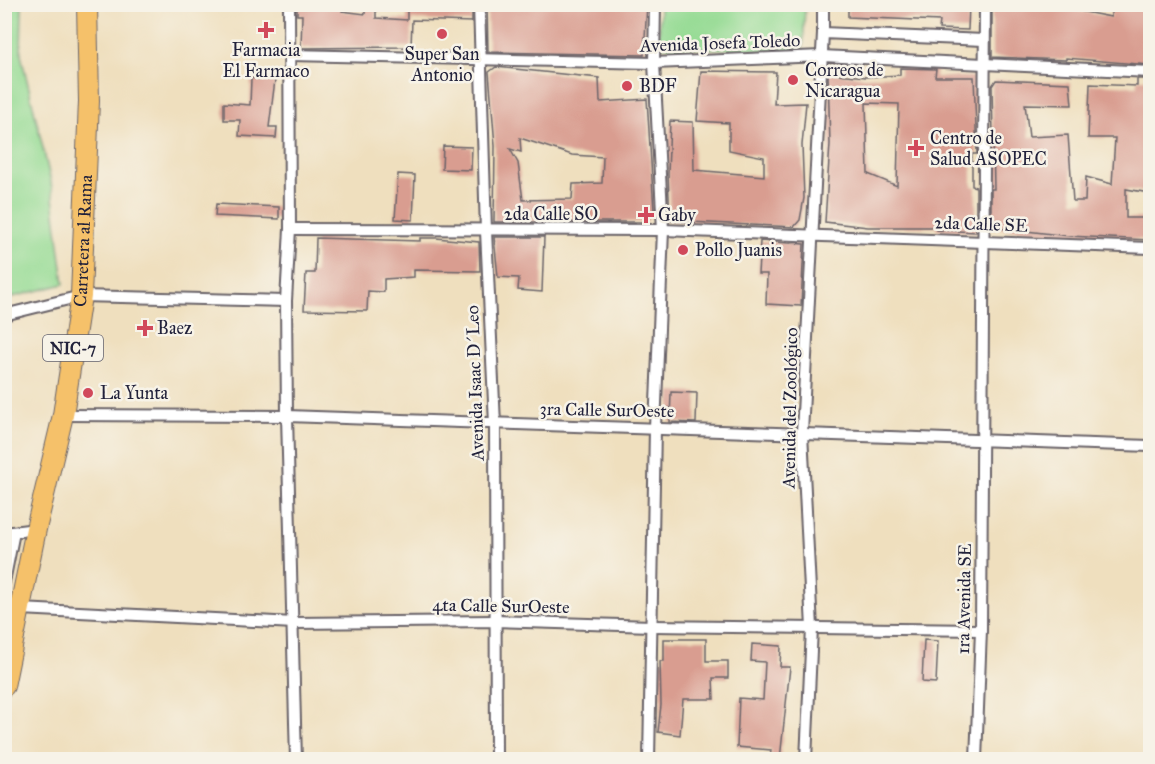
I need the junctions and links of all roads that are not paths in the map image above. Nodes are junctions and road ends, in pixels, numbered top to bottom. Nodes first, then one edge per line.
1 (87, 4) edge
2 (289, 4) edge
3 (479, 4) edge
4 (655, 4) edge
5 (823, 4) edge
6 (984, 4) edge
7 (823, 33) junction
8 (984, 40) junction
9 (290, 55) junction
10 (822, 56) junction
11 (481, 59) junction
12 (654, 63) junction
13 (985, 65) junction
14 (1150, 72) edge
15 (290, 229) junction
16 (486, 231) junction
17 (663, 231) junction
18 (811, 234) junction
19 (985, 241) junction
20 (1150, 248) edge
21 (81, 296) junction
22 (286, 301) junction
23 (4, 315) edge
24 (63, 415) junction
25 (287, 416) junction
26 (495, 424) junction
27 (655, 428) junction
28 (802, 433) junction
29 (981, 438) junction
30 (1150, 446) edge
31 (36, 529) junction
32 (9, 533) edge
33 (4, 582) edge
34 (21, 609) junction
35 (495, 621) junction
36 (294, 623) junction
37 (652, 626) junction
38 (812, 628) junction
39 (981, 630) junction
40 (4, 686) edge
41 (296, 759) edge
42 (496, 759) edge
43 (648, 759) edge
44 (806, 759) edge
45 (976, 759) edge

1 - 21 highway, Carretera al Rama / NIC-7
2 - 9 street
3 - 11 street, Avenida Isaac D´Leo
4 - 12 street
5 - 7 street, Avenida del Zoológico
6 - 8 street, 1ra Avenida SE
7 - 8 street
7 - 10 street, Avenida del Zoológico
8 - 13 street, 1ra Avenida SE
9 - 11 street, Avenida Josefa Toledo
9 - 15 street
10 - 12 street, Avenida Josefa Toledo
10 - 13 street, Avenida Josefa Toledo
10 - 18 street, Avenida del Zoológico
11 - 12 street, Avenida Josefa Toledo
11 - 16 street, Avenida Isaac D´Leo
12 - 17 street
13 - 14 street, Avenida Josefa Toledo
13 - 19 street, 1ra Avenida SE
15 - 16 street, 2da Calle SO
15 - 22 street
16 - 17 street, 2da Calle SO
16 - 26 street, Avenida Isaac D´Leo
17 - 18 street, 2da Calle SO
17 - 27 street
18 - 19 street, 2da Calle SE
18 - 28 street, Avenida del Zoológico
19 - 20 street, 2da Calle SE
19 - 29 street, 1ra Avenida SE
21 - 22 street
21 - 23 street
21 - 24 highway, Carretera al Rama / NIC-7
22 - 25 street
24 - 25 street, 3ra Calle SurOeste
24 - 31 highway, Carretera al Rama / NIC-7
25 - 26 street, 3ra Calle SurOeste
25 - 36 street
26 - 27 street, 3ra Calle SurOeste
26 - 35 street, Avenida Isaac D´Leo
27 - 28 street, 3ra Calle SurOeste
27 - 37 street
28 - 29 street, 3ra Calle SurOeste
28 - 38 street, Avenida del Zoológico
29 - 30 street, 3ra Calle SurOeste
29 - 39 street, 1ra Avenida SE
31 - 32 street
31 - 34 highway, Carretera al Rama / NIC-7
32 - 33 street
34 - 36 street, 4ta Calle SurOeste
34 - 40 highway, Carretera al Rama / NIC-7
35 - 36 street, 4ta Calle SurOeste
35 - 37 street, 4ta Calle SurOeste
35 - 42 street, Avenida Isaac D´Leo
36 - 41 street
37 - 38 street, 4ta Calle SurOeste
37 - 43 street
38 - 39 street, 4ta Calle SurOeste
38 - 44 street, Avenida del Zoológico
39 - 45 street, 1ra Avenida SE

